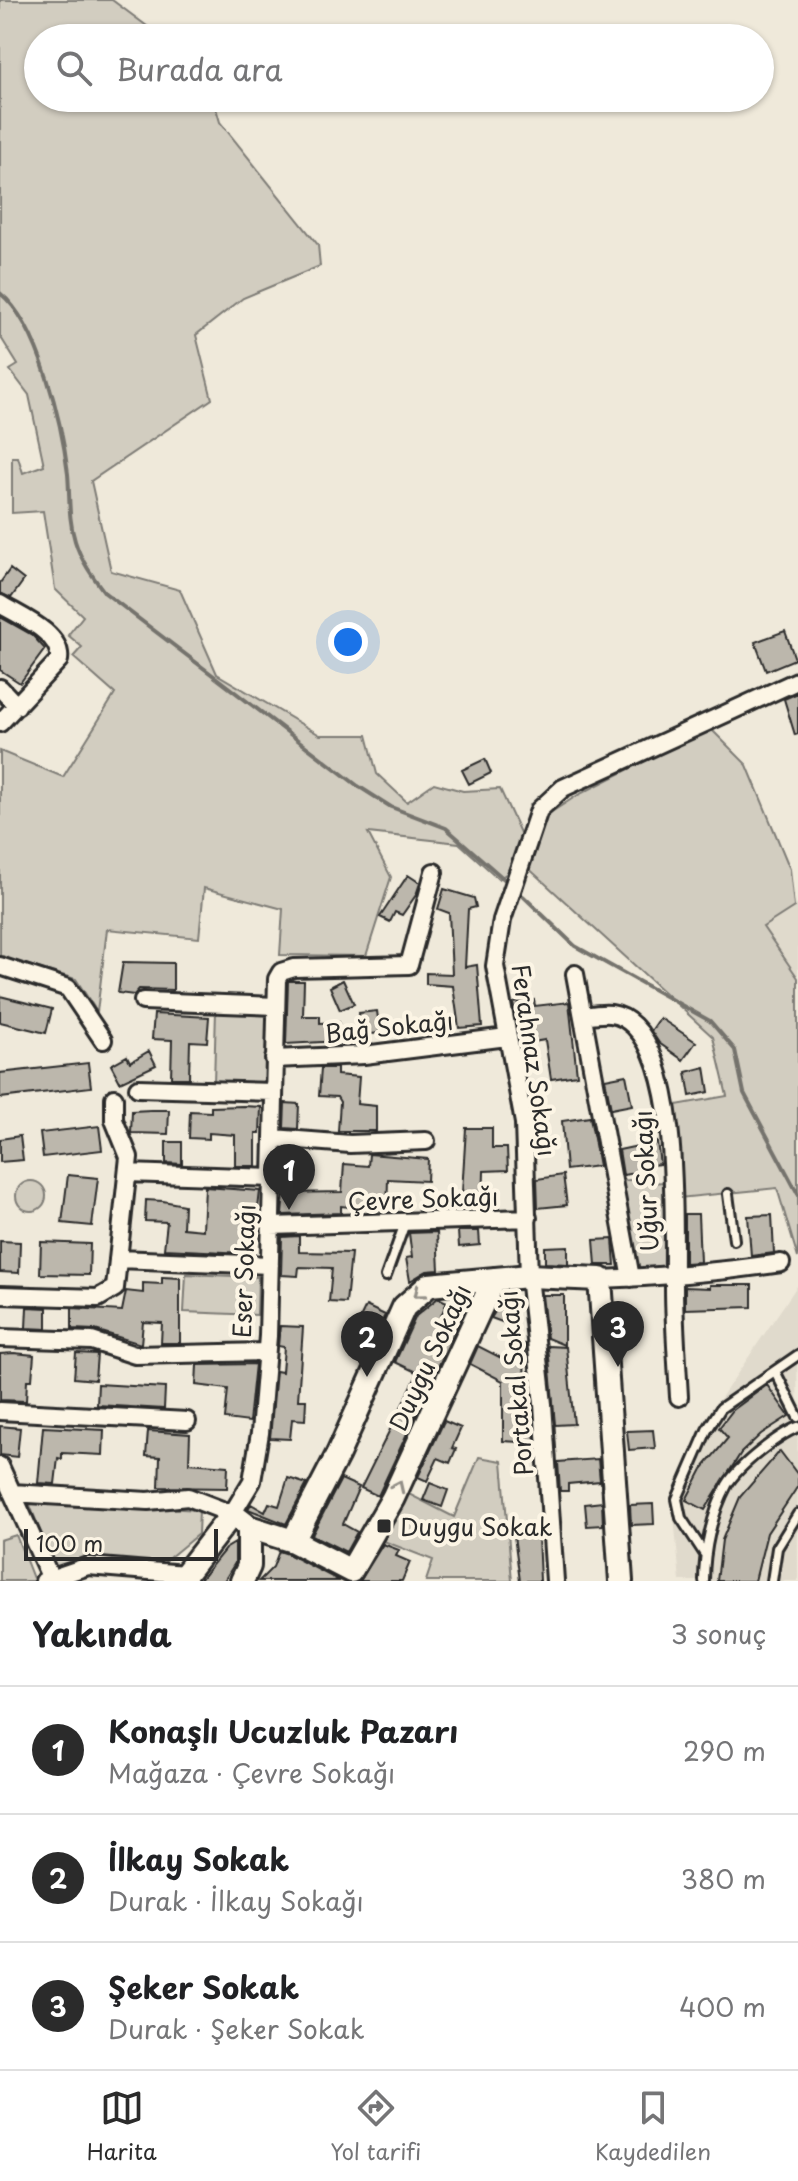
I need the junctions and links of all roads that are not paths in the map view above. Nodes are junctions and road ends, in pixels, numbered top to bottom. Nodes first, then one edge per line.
1 (0, 604) edge
2 (797, 681) edge
3 (0, 688) edge
4 (17, 706) junction
5 (0, 723) edge
6 (434, 872) dead end
7 (0, 966) edge
8 (575, 974) dead end
9 (143, 1001) dead end
10 (276, 1006) junction
11 (583, 1016) junction
12 (507, 1037) junction
13 (103, 1040) dead end
14 (274, 1059) junction
15 (138, 1088) dead end
16 (274, 1092) junction
17 (114, 1098) dead end
18 (273, 1138) junction
19 (426, 1141) dead end
20 (128, 1173) junction
21 (272, 1178) junction
22 (728, 1194) dead end
23 (528, 1218) junction
24 (405, 1223) junction
25 (271, 1226) junction
26 (734, 1240) dead end
27 (118, 1259) junction
28 (781, 1263) dead end
29 (270, 1265) junction
30 (674, 1273) junction
31 (386, 1276) dead end
32 (529, 1276) junction
33 (631, 1278) junction
34 (494, 1279) junction
35 (600, 1279) junction
36 (0, 1295) edge
37 (0, 1338) edge
38 (265, 1352) junction
39 (798, 1355) edge
40 (775, 1371) junction
41 (679, 1397) dead end
42 (0, 1411) edge
43 (798, 1417) edge
44 (187, 1421) dead end
45 (798, 1427) edge
46 (0, 1466) edge
47 (12, 1493) junction
48 (798, 1514) edge
49 (240, 1520) junction
50 (293, 1541) junction
51 (704, 1553) junction
52 (349, 1576) edge
53 (182, 1578) edge
54 (49, 1580) edge
55 (242, 1581) edge
56 (555, 1581) edge
57 (621, 1581) edge
58 (704, 1581) edge
59 (772, 1581) edge

1 - 4 street
2 - 12 street, Ferahnaz Sokağı
3 - 4 street
4 - 5 street
6 - 10 street, Eser Sokağı
7 - 13 street
8 - 11 street
9 - 10 street
10 - 14 street, Eser Sokağı
11 - 30 street, Uğur Sokağı
11 - 33 street
12 - 14 street, Bağ Sokağı
12 - 23 street, Ferahnaz Sokağı
14 - 16 street, Eser Sokağı
15 - 16 street
16 - 18 street, Eser Sokağı
17 - 20 street
18 - 19 street
18 - 21 street, Eser Sokağı
20 - 21 street
20 - 27 street
21 - 25 street, Eser Sokağı
22 - 26 lane
23 - 24 street, Çevre Sokağı
23 - 32 street, Ferahnaz Sokağı
24 - 25 street, Çevre Sokağı
24 - 31 lane
25 - 29 street, Eser Sokağı
27 - 29 street
27 - 36 street
28 - 30 street, Duygu Sokağı
29 - 38 street, Eser Sokağı
30 - 33 street, Duygu Sokağı
30 - 41 street, Uğur Sokağı
32 - 34 street, Duygu Sokağı
32 - 35 street, Duygu Sokağı
32 - 56 street, Portakal Sokağı
33 - 35 street, Duygu Sokağı
34 -> 50 street
52 -> 34 street, Duygu Sokağı
35 - 57 street
37 - 38 street
38 - 49 street, Eser Sokağı
39 - 40 lane
40 - 43 lane
40 - 51 lane
42 - 44 street
45 - 51 lane
46 - 47 street
47 - 49 street
47 - 54 street
48 - 59 lane
49 - 50 street, Duygu Sokağı
49 - 53 street, Eser Sokağı
49 - 55 street
50 - 52 street, Duygu Sokağı
51 - 58 lane
53 - 54 street

